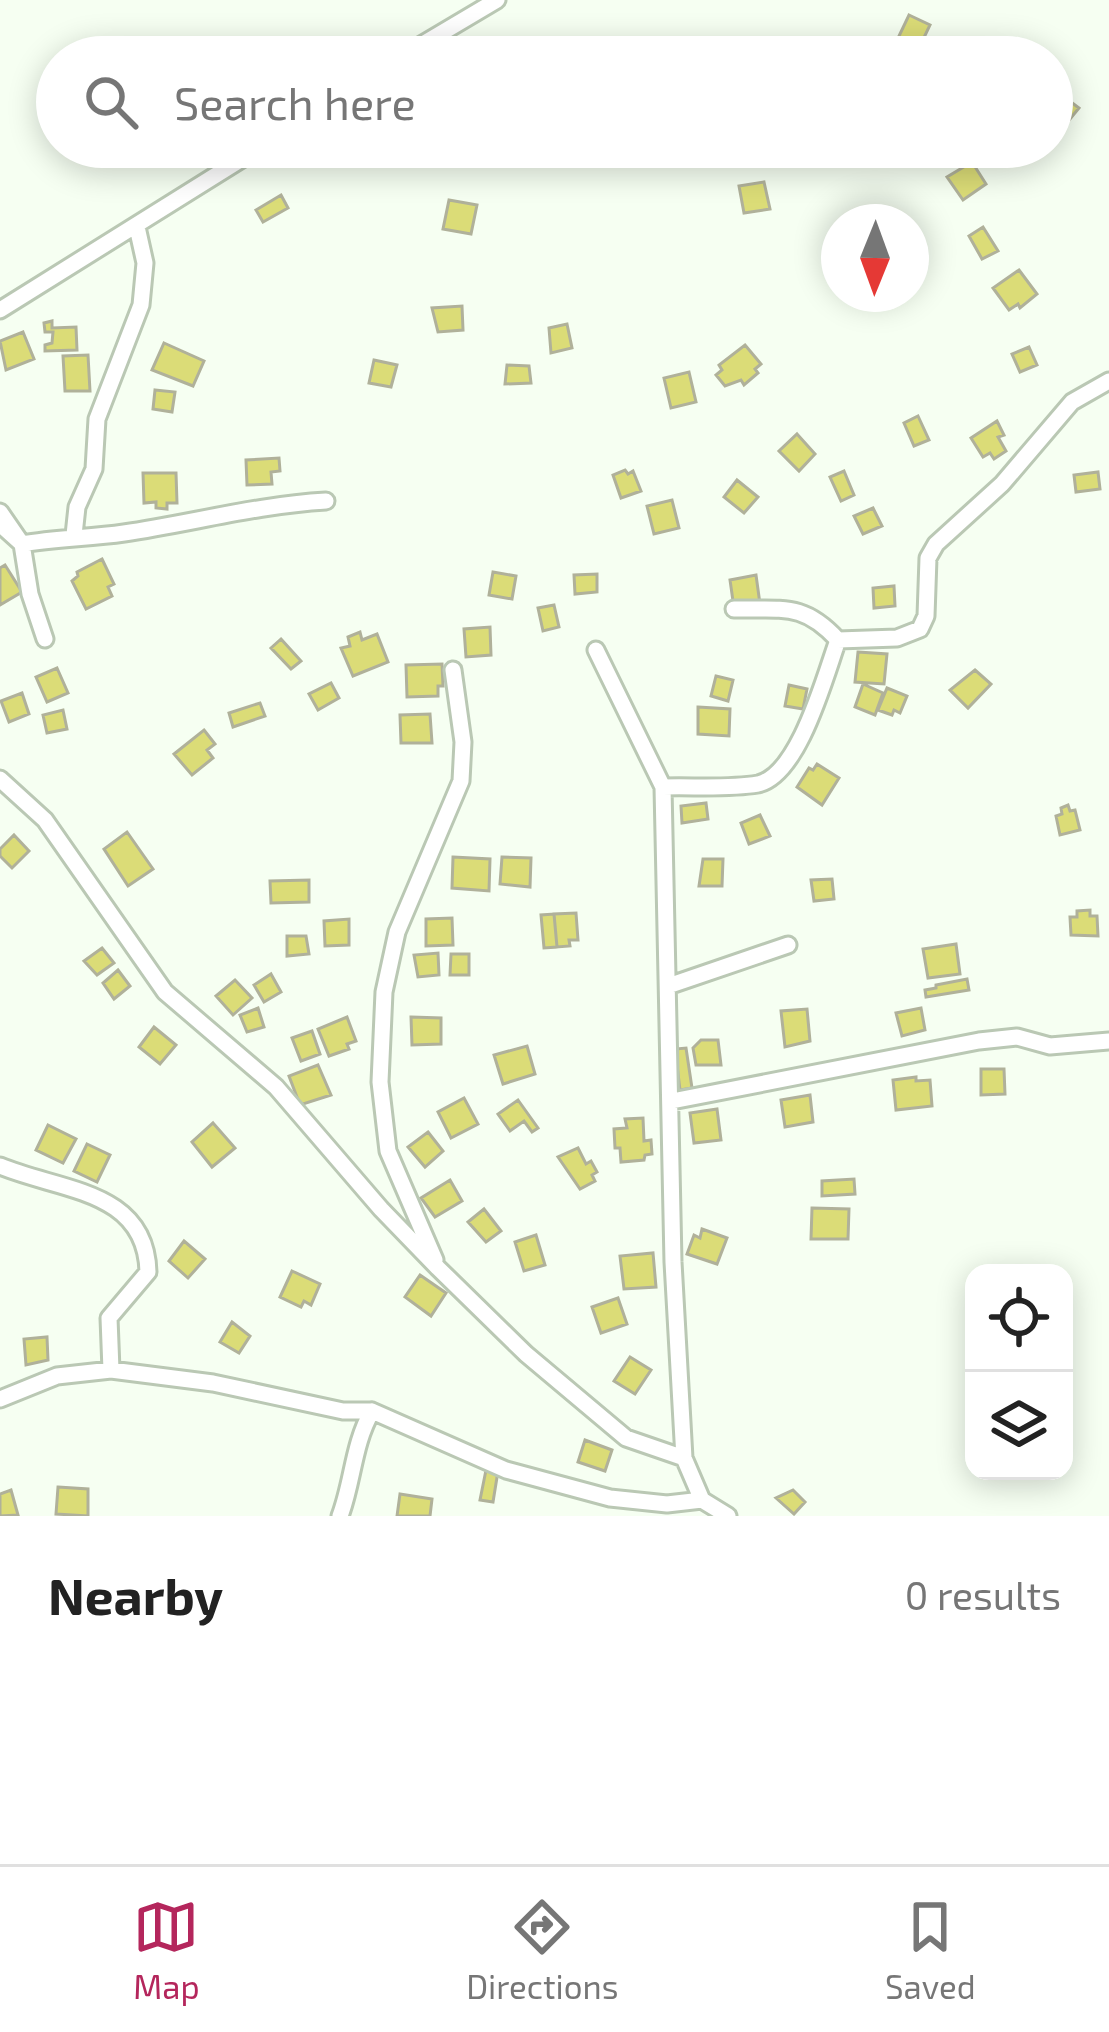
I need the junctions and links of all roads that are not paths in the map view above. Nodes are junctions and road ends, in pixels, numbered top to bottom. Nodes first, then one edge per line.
1 (496, 0) edge
2 (436, 36) edge
3 (228, 168) edge
4 (137, 227) junction
5 (0, 310) edge
6 (1109, 381) edge
7 (326, 501) dead end
8 (0, 512) edge
9 (0, 524) edge
10 (74, 535) junction
11 (22, 544) junction
12 (734, 609) dead end
13 (45, 639) dead end
14 (838, 640) junction
15 (596, 650) dead end
16 (453, 670) dead end
17 (0, 779) edge
18 (663, 787) junction
19 (788, 945) dead end
20 (668, 986) junction
21 (1109, 1041) edge
22 (672, 1101) junction
23 (0, 1166) edge
24 (438, 1268) junction
25 (111, 1370) junction
26 (0, 1399) edge
27 (372, 1411) junction
28 (684, 1458) junction
29 (702, 1500) junction
30 (340, 1516) edge
31 (728, 1516) edge

1 - 2 street
3 - 4 street
4 - 5 street
4 - 10 street
6 - 14 street
7 - 10 street
8 - 11 street
9 - 11 street
10 - 11 street
11 - 13 street
12 - 14 street
14 - 18 street
15 - 18 street
16 - 24 street
17 - 24 street
18 - 20 street
19 - 20 street
20 - 22 street
21 - 22 street
22 - 28 street
23 - 25 street
24 - 28 street
25 - 26 street
25 - 27 street
27 - 29 street
27 - 30 street
28 - 29 street
29 - 31 street

